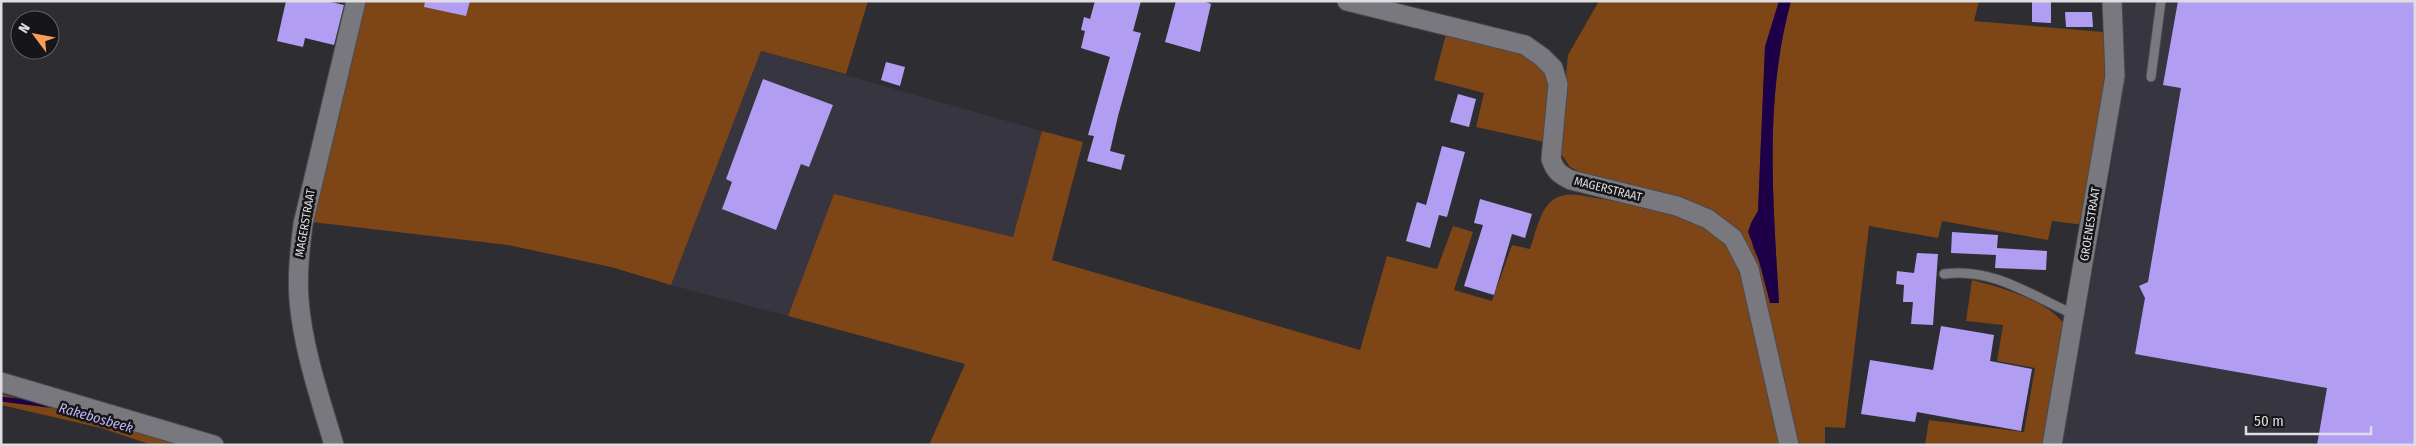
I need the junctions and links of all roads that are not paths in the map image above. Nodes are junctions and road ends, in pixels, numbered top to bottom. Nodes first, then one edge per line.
1 (356, 1) edge
2 (1347, 1) edge
3 (2112, 1) edge
4 (2161, 1) edge
5 (2151, 77) dead end
6 (1944, 274) dead end
7 (2075, 315) junction
8 (1, 382) edge
9 (214, 445) edge
10 (334, 445) edge
11 (1790, 445) edge
12 (2052, 445) edge

1 - 10 street, MAGERSTRAAT
2 - 11 street, MAGERSTRAAT
3 - 7 street, GROENESTRAAT
4 - 5 lane
6 - 7 lane
7 - 12 street, GROENESTRAAT
8 - 9 street

